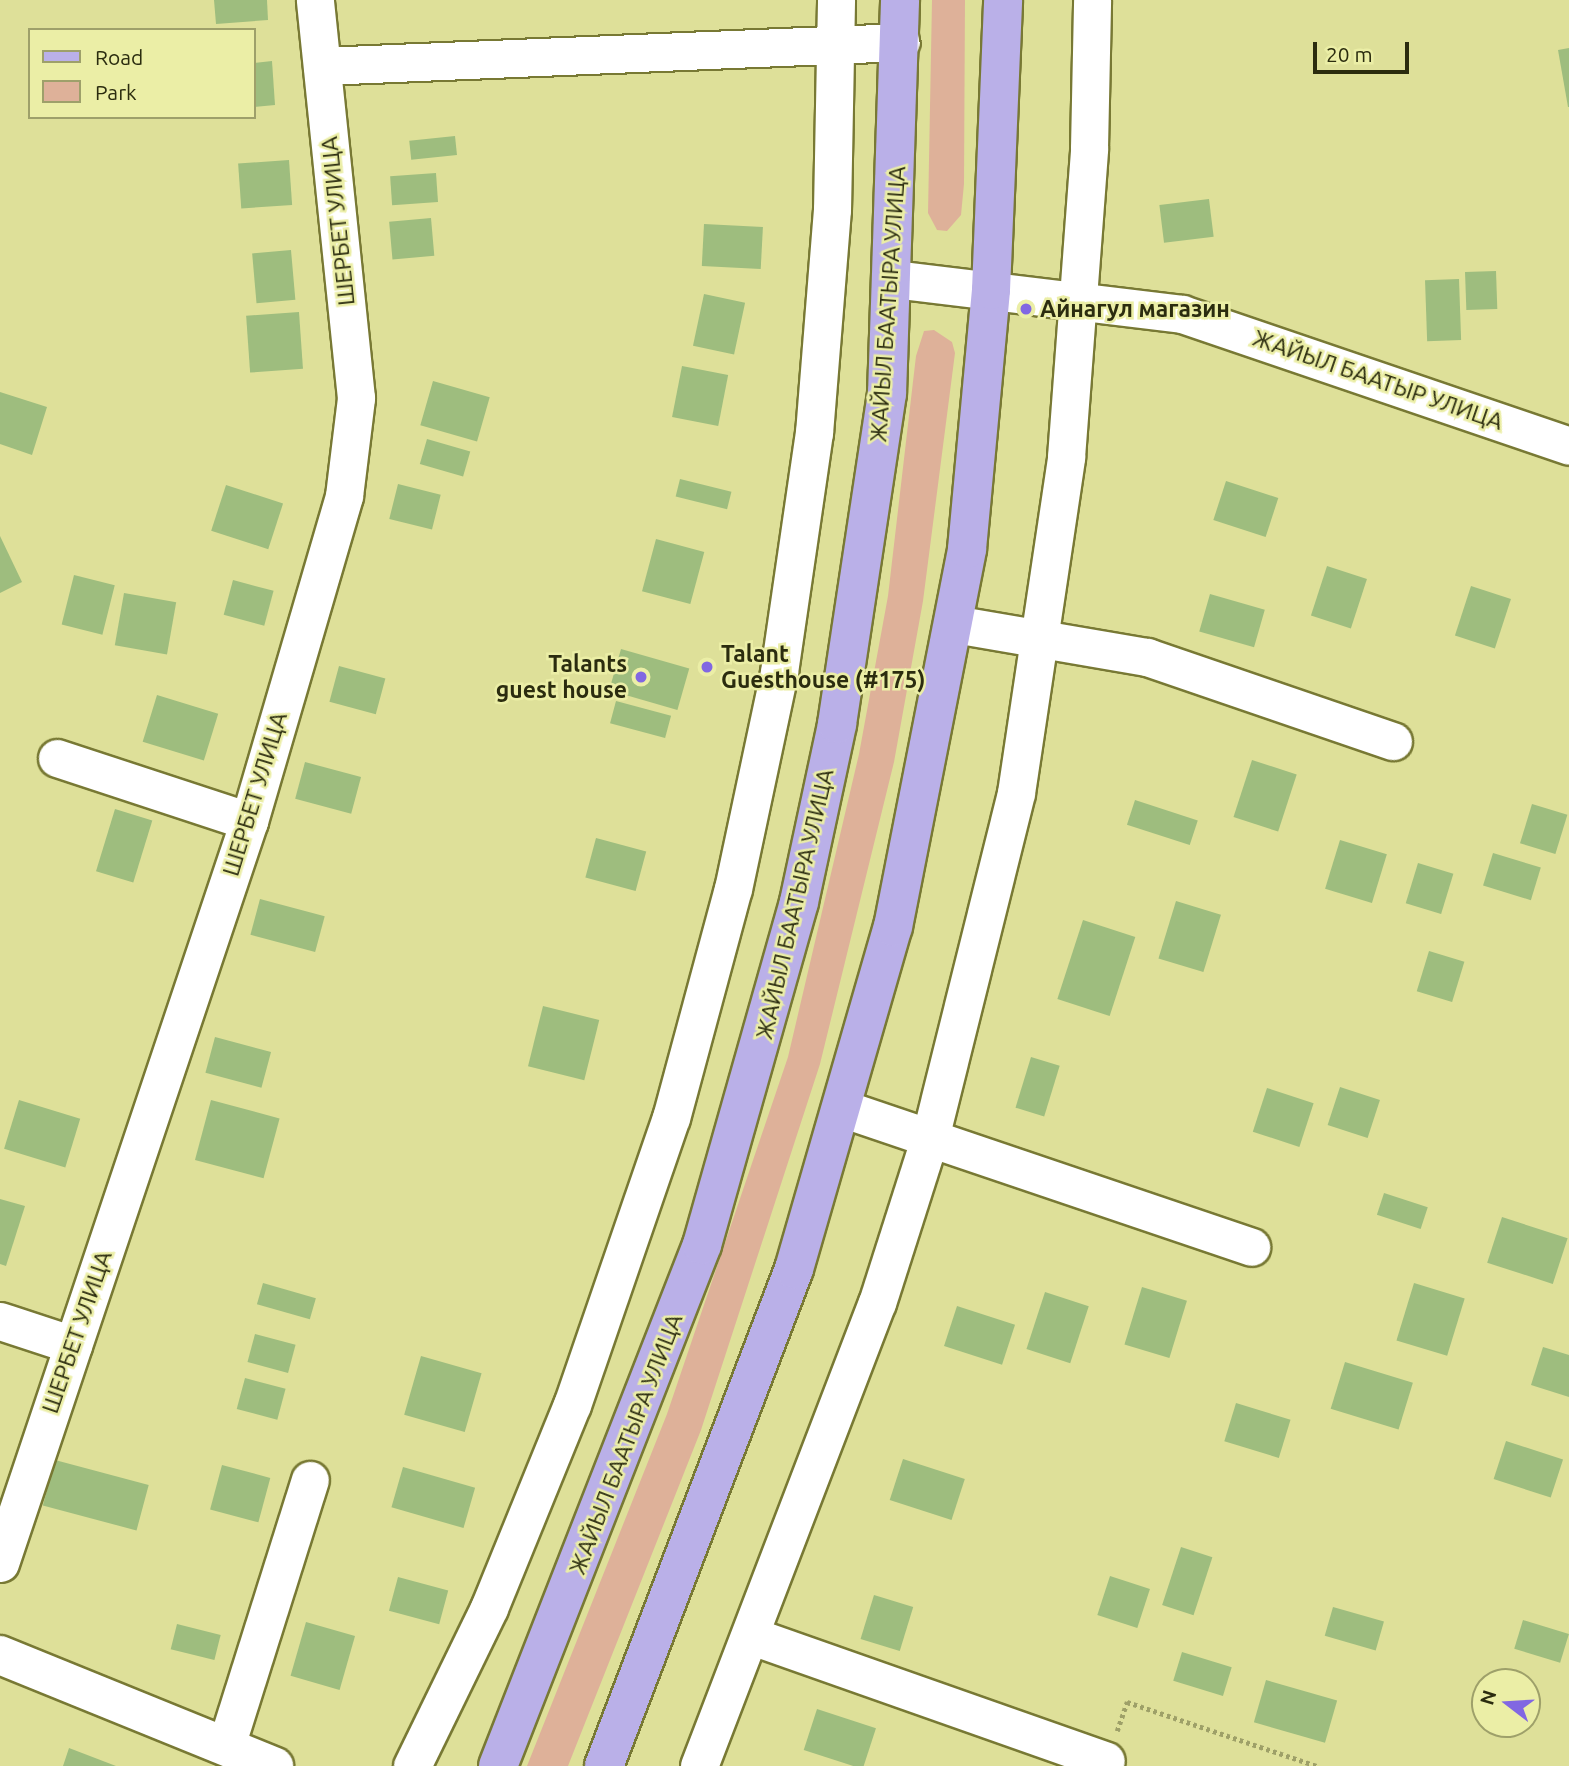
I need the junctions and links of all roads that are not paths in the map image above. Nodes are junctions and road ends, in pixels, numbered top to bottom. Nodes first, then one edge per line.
1 (315, 0) edge
2 (836, 0) edge
3 (900, 0) edge
4 (1003, 0) edge
5 (1092, 0) edge
6 (901, 42) junction
7 (836, 43) junction
8 (322, 66) junction
9 (894, 279) junction
10 (991, 289) junction
11 (1080, 300) junction
12 (1569, 446) edge
13 (954, 624) junction
14 (1042, 636) junction
15 (1393, 741) dead end
16 (57, 758) dead end
17 (249, 821) junction
18 (845, 1109) junction
19 (931, 1134) junction
20 (1251, 1247) dead end
21 (0, 1321) edge
22 (73, 1345) junction
23 (310, 1480) dead end
24 (0, 1563) edge
25 (752, 1636) junction
26 (0, 1655) edge
27 (226, 1746) junction
28 (1106, 1761) road end
29 (274, 1766) edge
30 (412, 1766) edge
31 (498, 1766) edge
32 (604, 1766) edge
33 (699, 1766) edge

1 - 8 street, ШЕРБЕТ УЛИЦА
2 - 7 street
3 - 6 main road, ЖАЙЫЛ БААТЫРА УЛИЦА
4 - 10 main road
5 - 11 street
6 - 7 street
6 - 9 main road, ЖАЙЫЛ БААТЫРА УЛИЦА
7 - 8 street
7 - 30 street
8 - 17 street, ШЕРБЕТ УЛИЦА
9 - 10 street, ЖАЙЫЛ БААТЫР УЛИЦА
9 - 31 main road, ЖАЙЫЛ БААТЫРА УЛИЦА
10 - 11 street, ЖАЙЫЛ БААТЫР УЛИЦА
10 - 13 main road
11 - 12 street, ЖАЙЫЛ БААТЫР УЛИЦА
11 - 14 street
13 - 14 street
13 - 18 main road
14 - 15 street
14 - 19 street
16 - 17 street
17 - 22 street, ШЕРБЕТ УЛИЦА
18 - 19 street
18 - 32 main road
19 - 20 street
19 - 25 street
21 - 22 street
22 - 24 street, ШЕРБЕТ УЛИЦА
23 - 27 street
25 - 28 street
25 - 33 street
26 - 27 street
27 - 29 street

